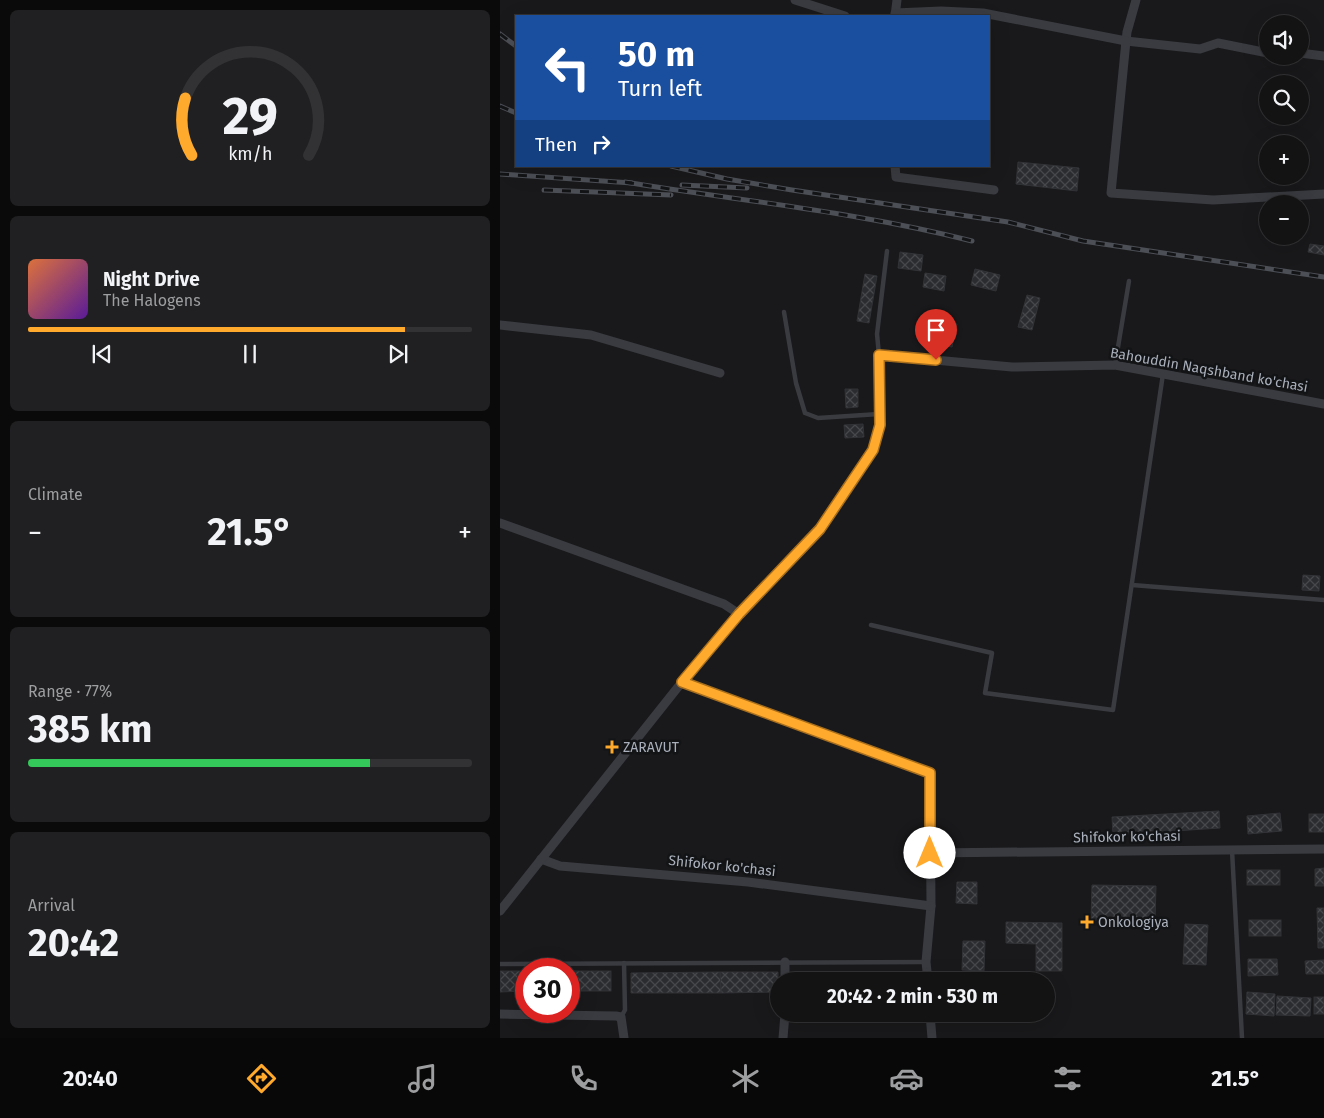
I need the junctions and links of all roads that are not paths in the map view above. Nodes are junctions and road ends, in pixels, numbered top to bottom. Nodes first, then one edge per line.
1 (795, 0) edge
2 (897, 0) edge
3 (1136, 0) edge
4 (842, 15) edge
5 (895, 15) edge
6 (1126, 41) junction
7 (1259, 51) edge
8 (1309, 54) edge
9 (1324, 56) edge
10 (895, 167) edge
11 (994, 190) dead end
12 (1324, 194) edge
13 (888, 251) dead end
14 (1129, 282) dead end
15 (784, 312) dead end
16 (500, 325) edge
17 (879, 355) junction
18 (1115, 366) junction
19 (720, 373) dead end
20 (1163, 374) junction
21 (1324, 404) edge
22 (879, 414) junction
23 (500, 524) edge
24 (1132, 585) junction
25 (1324, 600) edge
26 (739, 614) junction
27 (871, 625) dead end
28 (682, 682) junction
29 (1324, 848) edge
30 (1232, 849) junction
31 (930, 853) junction
32 (541, 859) junction
33 (931, 906) junction
34 (500, 911) edge
35 (785, 962) junction
36 (926, 962) junction
37 (624, 963) junction
38 (500, 964) edge
39 (785, 972) edge
40 (927, 972) edge
41 (500, 1014) edge
42 (621, 1017) junction
43 (784, 1022) edge
44 (931, 1022) edge
45 (624, 1038) edge
46 (783, 1038) edge
47 (932, 1038) edge
48 (1242, 1038) edge

1 - 4 street
2 - 5 street
3 - 6 street
5 - 6 street
6 - 7 street
6 - 12 street
8 - 9 street
10 - 11 street
13 - 17 lane
14 - 18 lane
15 - 22 lane
16 - 19 street
17 - 18 street, Bahouddin Naqshband ko'chasi
17 - 22 street
18 - 20 street, Bahouddin Naqshband ko'chasi
20 - 21 street, Bahouddin Naqshband ko'chasi
20 - 24 lane
22 - 26 street
23 - 26 street
24 - 25 lane
24 - 27 lane
26 - 28 street
28 - 31 street
28 - 32 street
29 - 30 street, Shifokor ko'chasi
30 - 31 street, Shifokor ko'chasi
30 - 48 lane
31 - 33 street
32 - 33 street, Shifokor ko'chasi
32 - 34 street
33 - 36 street
35 - 36 lane
35 - 37 lane
35 - 39 street
36 - 40 street
37 - 38 lane
37 - 42 lane
41 - 42 street
42 - 45 street
43 - 46 street
44 - 47 street

